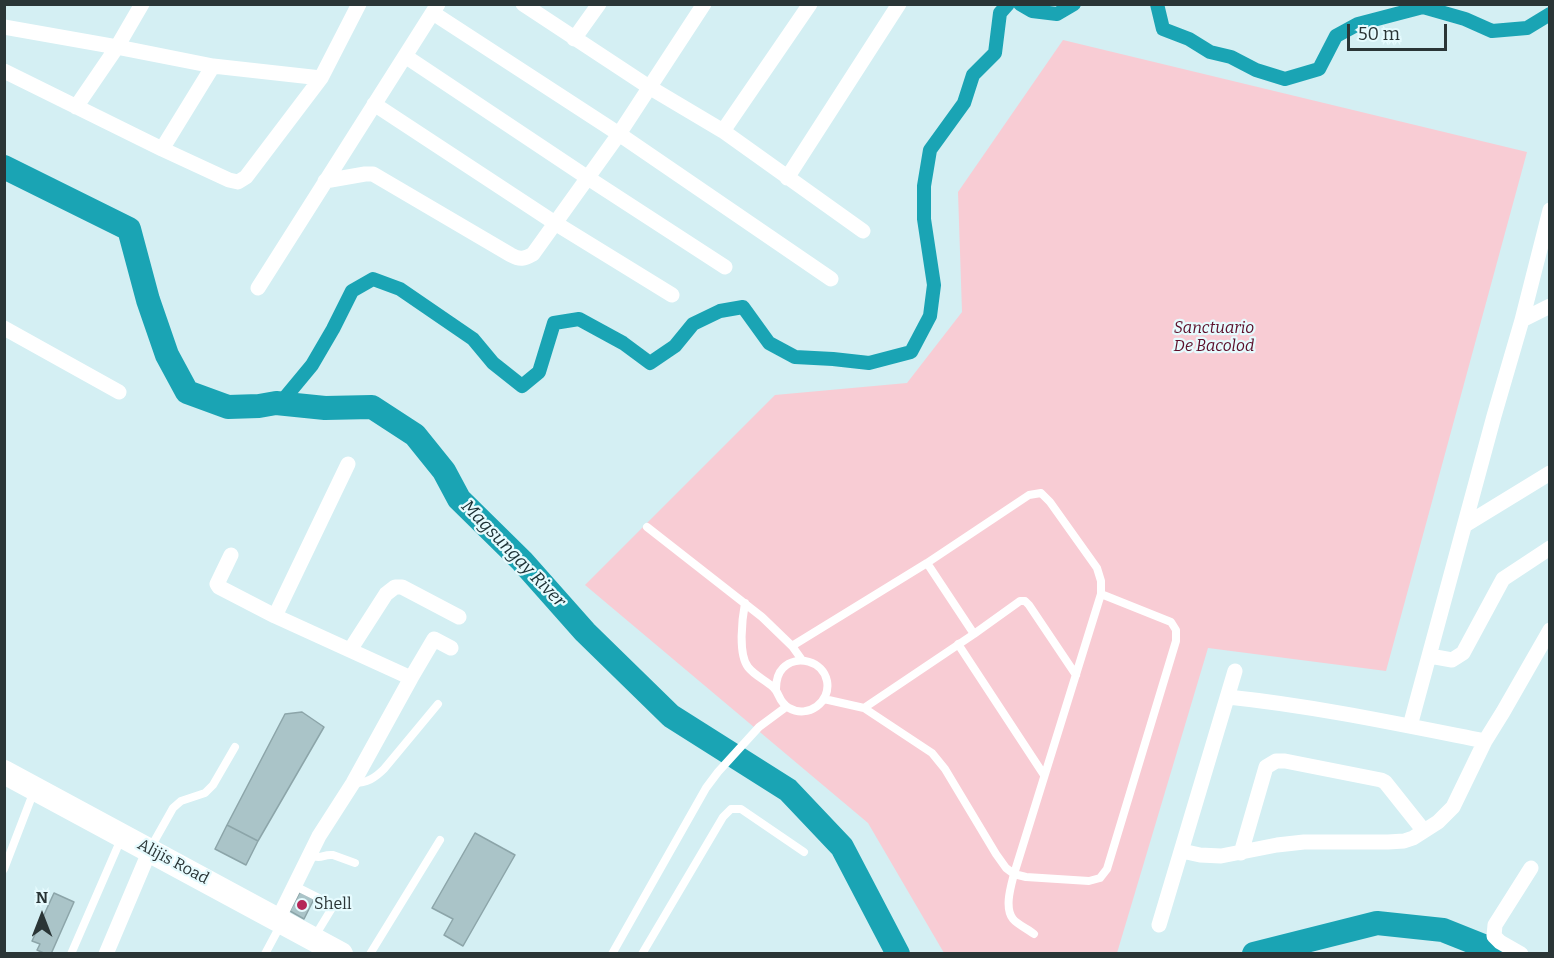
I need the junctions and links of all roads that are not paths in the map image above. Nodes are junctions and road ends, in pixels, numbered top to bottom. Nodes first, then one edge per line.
1 (142, 4) edge
2 (359, 4) edge
3 (523, 4) edge
4 (598, 4) edge
5 (704, 4) edge
6 (810, 4) edge
7 (899, 4) edge
8 (436, 9) edge
9 (4, 27) edge
10 (574, 39) junction
11 (117, 46) junction
12 (405, 56) junction
13 (213, 66) junction
14 (4, 72) edge
15 (321, 78) junction
16 (649, 87) junction
17 (374, 104) junction
18 (76, 107) junction
19 (723, 131) junction
20 (619, 134) junction
21 (162, 149) junction
22 (588, 178) junction
23 (787, 178) junction
24 (325, 181) junction
25 (1550, 210) edge
26 (555, 223) junction
27 (862, 231) dead end
28 (1546, 233) edge
29 (725, 267) dead end
30 (831, 279) dead end
31 (258, 288) dead end
32 (672, 296) dead end
33 (1550, 306) edge
34 (1522, 320) junction
35 (4, 328) edge
36 (119, 392) dead end
37 (348, 464) dead end
38 (1550, 473) edge
39 (1465, 525) junction
40 (647, 527) dead end
41 (1550, 548) edge
42 (231, 555) dead end
43 (927, 563) junction
44 (1101, 594) junction
45 (745, 603) junction
46 (275, 616) junction
47 (459, 617) dead end
48 (1550, 630) edge
49 (974, 634) junction
50 (958, 644) junction
51 (792, 646) junction
52 (451, 648) dead end
53 (350, 650) junction
54 (1430, 657) junction
55 (802, 660) junction
56 (1235, 671) dead end
57 (1076, 675) junction
58 (411, 678) junction
59 (776, 689) junction
60 (1228, 697) junction
61 (824, 699) junction
62 (438, 704) dead end
63 (786, 707) junction
64 (864, 708) junction
65 (1410, 726) junction
66 (1485, 741) junction
67 (235, 747) dead end
68 (4, 772) edge
69 (1044, 775) junction
70 (353, 783) junction
71 (35, 789) junction
72 (1424, 831) junction
73 (122, 835) junction
74 (440, 840) dead end
75 (150, 850) junction
76 (1182, 851) junction
77 (804, 852) dead end
78 (1241, 853) junction
79 (309, 855) junction
80 (355, 863) dead end
81 (1530, 868) dead end
82 (4, 869) edge
83 (1014, 874) junction
84 (295, 886) junction
85 (280, 920) junction
86 (1159, 925) dead end
87 (1034, 934) dead end
88 (314, 939) junction
89 (71, 954) edge
90 (106, 954) edge
91 (264, 954) edge
92 (341, 954) edge
93 (370, 954) edge
94 (612, 954) edge
95 (642, 954) edge
96 (1521, 954) edge

1 - 11 street
2 - 15 street
3 - 10 street
4 - 10 street
5 - 16 street
6 - 19 street
7 - 23 street
8 - 12 street
8 - 20 street
9 - 11 street
10 - 16 street
11 - 13 street
11 - 18 street
12 - 17 street
12 - 22 street
13 - 15 street
13 - 21 street
14 - 18 street
15 - 21 street
16 - 19 street
16 - 20 street
17 - 24 street
17 - 26 street
18 - 21 street
19 - 23 street
20 - 22 street
20 - 30 street
22 - 26 street
22 - 29 street
23 - 27 street
24 - 26 street
24 - 31 street
25 - 28 street
26 - 32 street
28 - 34 street
33 - 34 street
34 - 39 street
35 - 36 street
37 - 46 street
38 - 39 street
39 - 54 street
40 - 45 lane
41 - 54 street
42 - 46 street
43 - 44 lane
43 - 49 lane
43 - 51 lane
44 - 57 lane
44 - 83 lane
45 - 51 lane
45 - 59 lane
46 - 53 street
47 - 53 street
48 - 66 street
49 - 50 lane
49 - 57 lane
50 - 64 lane
50 - 69 lane
51 - 55 lane
52 - 58 street
53 - 58 street
54 - 65 street
55 - 59 lane
55 - 61 lane
56 - 60 street
57 - 69 lane
58 - 70 street
59 - 63 lane
60 - 65 street
60 - 76 street
61 - 63 lane
61 - 64 lane
62 - 70 lane
63 - 94 lane
64 - 83 lane
65 - 66 street
66 - 72 street
67 - 75 lane
68 - 71 main road, Alijis Road
69 - 83 lane
70 - 79 street
71 - 73 main road, Alijis Road
71 - 82 lane
72 - 78 street
72 - 78 street
73 - 75 main road, Alijis Road
73 - 89 lane
74 - 93 lane
75 - 85 main road, Alijis Road
75 - 90 street
76 - 78 street
76 - 86 street
77 - 95 lane
79 - 80 lane
79 - 84 street
81 - 96 street
83 - 87 lane
84 - 85 street
84 - 88 lane
85 - 88 main road, Alijis Road
85 - 91 lane
88 - 92 main road, Alijis Road

